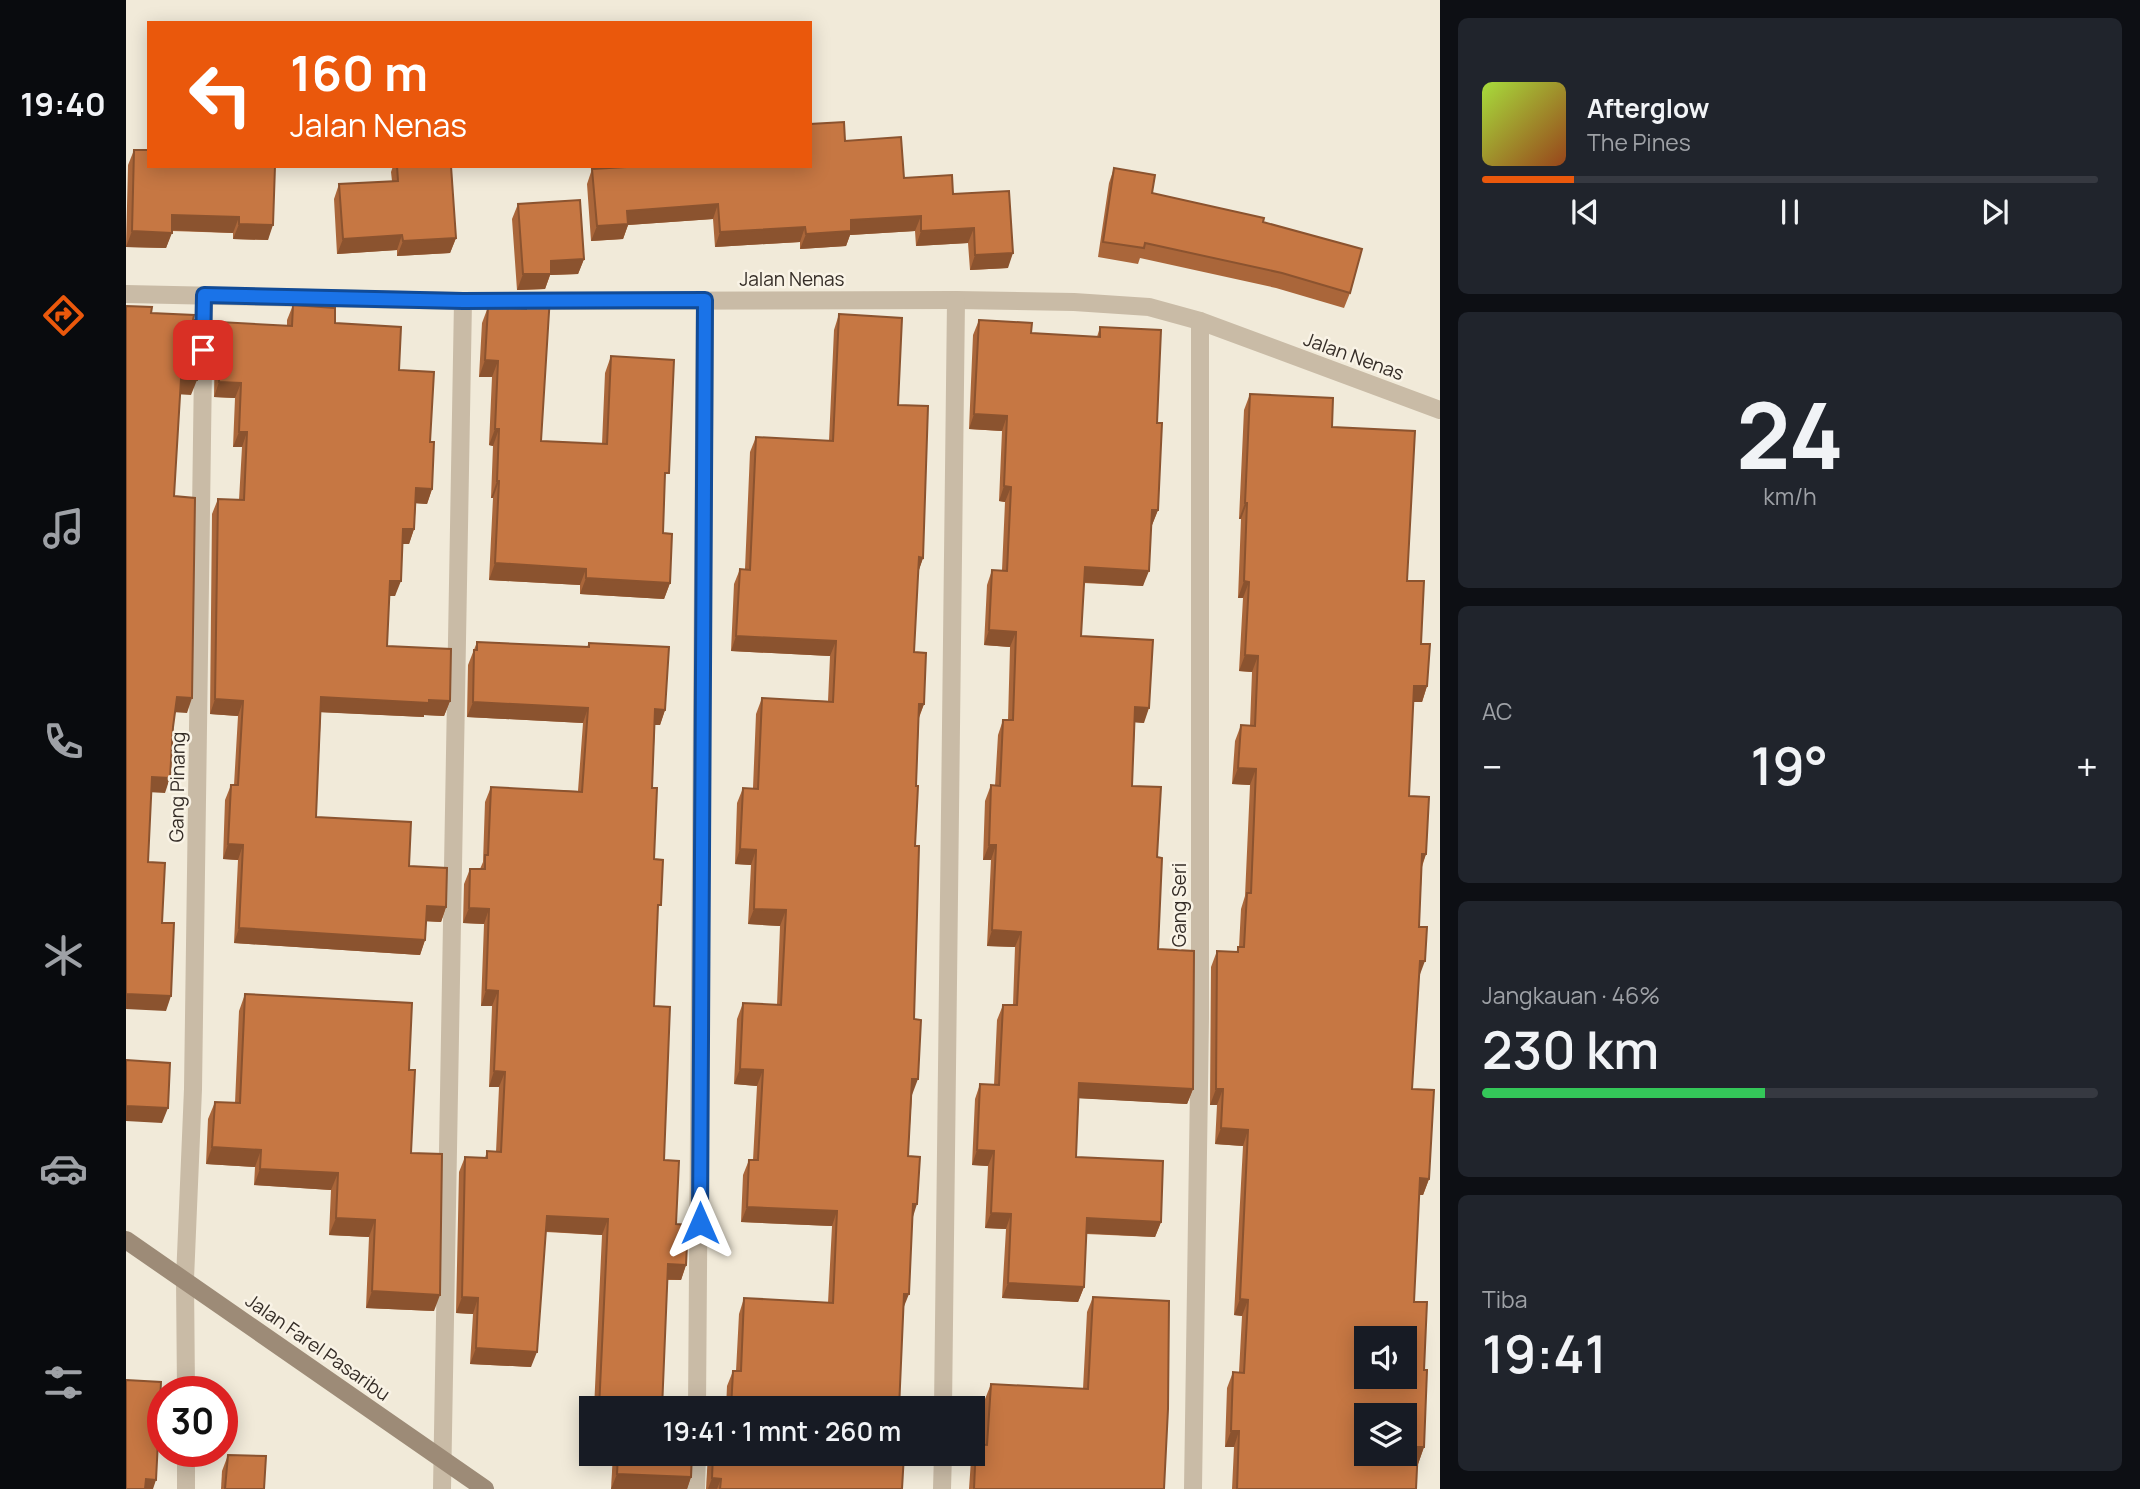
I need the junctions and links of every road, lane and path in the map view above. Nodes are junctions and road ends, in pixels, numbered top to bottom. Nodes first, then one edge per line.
1 (126, 295) edge
2 (204, 295) junction
3 (705, 300) junction
4 (956, 300) junction
5 (463, 301) junction
6 (1200, 321) junction
7 (1440, 410) edge
8 (126, 1240) edge
9 (185, 1279) junction
10 (186, 1376) edge
11 (697, 1396) edge
12 (943, 1396) edge
13 (443, 1461) junction
14 (697, 1466) edge
15 (943, 1466) edge
16 (186, 1467) edge
17 (186, 1489) edge
18 (442, 1489) edge
19 (485, 1489) edge
20 (696, 1489) edge
21 (942, 1489) edge
22 (1193, 1489) edge

1 - 2 street, Jalan Nenas
2 - 5 street, Jalan Nenas
2 - 9 street, Gang Pinang
3 - 4 street, Jalan Nenas
3 - 5 street, Jalan Nenas
3 - 11 street
4 - 6 street, Jalan Nenas
4 - 12 street
5 - 13 street
6 - 7 street, Jalan Nenas
6 - 22 street, Gang Seri
8 - 9 street, Jalan Farel Pasaribu
9 - 10 street, Gang Pinang
9 - 13 street, Jalan Farel Pasaribu
13 - 18 street
13 - 19 street, Jalan Farel Pasaribu
14 - 20 street
15 - 21 street
16 - 17 street

